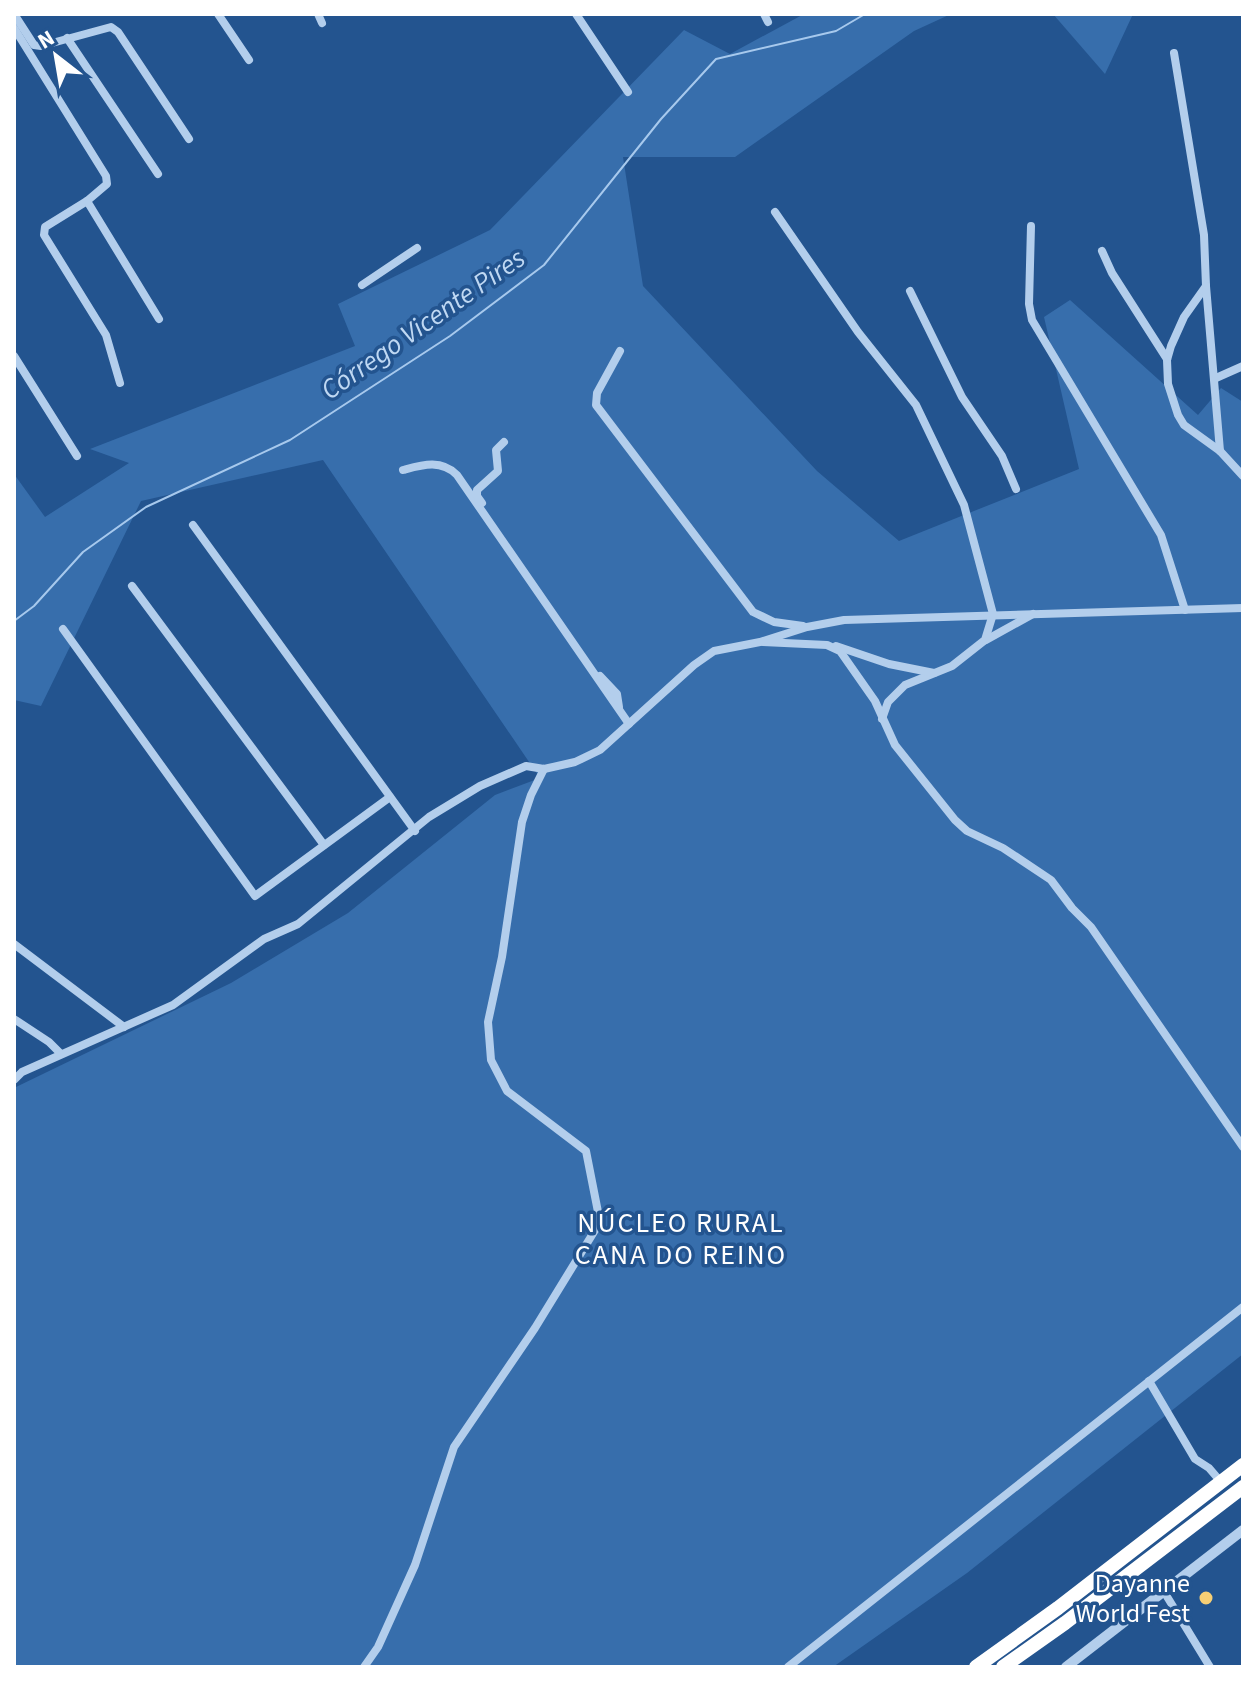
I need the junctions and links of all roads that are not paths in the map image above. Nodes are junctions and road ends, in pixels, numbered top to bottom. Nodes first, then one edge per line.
1 (14, 14) edge
2 (218, 14) edge
3 (318, 14) edge
4 (576, 14) edge
5 (322, 23) dead end
6 (14, 28) edge
7 (67, 38) junction
8 (1174, 53) dead end
9 (249, 60) dead end
10 (628, 92) dead end
11 (189, 139) dead end
12 (158, 174) dead end
13 (87, 201) junction
14 (775, 212) dead end
15 (1031, 226) dead end
16 (417, 248) dead end
17 (1102, 251) dead end
18 (362, 285) dead end
19 (1206, 286) junction
20 (910, 291) dead end
21 (159, 319) dead end
22 (620, 351) dead end
23 (14, 356) edge
24 (1167, 360) junction
25 (1243, 366) edge
26 (1216, 378) junction
27 (120, 383) dead end
28 (504, 442) dead end
29 (1220, 451) junction
30 (77, 456) dead end
31 (403, 470) dead end
32 (1243, 476) edge
33 (1016, 489) dead end
34 (193, 525) dead end
35 (132, 586) dead end
36 (1243, 608) edge
37 (1185, 610) junction
38 (1036, 613) junction
39 (993, 614) junction
40 (807, 627) junction
41 (63, 629) dead end
42 (985, 640) junction
43 (760, 642) junction
44 (827, 645) junction
45 (934, 673) junction
46 (619, 708) junction
47 (882, 719) junction
48 (629, 724) junction
49 (544, 769) junction
50 (390, 797) junction
51 (415, 831) junction
52 (324, 845) junction
53 (14, 944) edge
54 (14, 1019) edge
55 (124, 1027) junction
56 (61, 1054) junction
57 (14, 1080) edge
58 (1243, 1147) edge
59 (1243, 1307) edge
60 (1149, 1381) junction
61 (1243, 1465) edge
62 (1221, 1482) junction
63 (1243, 1487) edge
64 (1243, 1530) edge
65 (1163, 1590) junction
66 (1074, 1665) edge
67 (364, 1667) edge
68 (788, 1667) edge
69 (976, 1667) edge
70 (1003, 1667) edge
71 (1210, 1667) edge

1 - 7 street
2 - 9 street
3 - 5 street
4 - 10 street
6 - 13 street
7 - 11 street
7 - 12 street
8 - 19 street
13 - 21 street
13 - 27 street
14 - 39 street
15 - 37 street
16 - 18 street
17 - 24 street
19 - 24 street
19 - 26 street
20 - 33 street
22 - 40 street
23 - 30 street
24 - 29 street
25 - 26 street
26 - 29 street
28 - 46 street
29 - 32 street
31 - 46 street
34 - 50 street
35 - 52 street
36 - 37 street
37 - 38 street
38 - 39 street
38 - 42 street
39 - 40 street
39 - 42 street
40 - 43 street
41 - 52 street
42 - 45 street
43 - 44 street
43 - 48 street
44 - 45 street
44 - 47 street
45 - 47 street
46 - 48 street
47 - 58 street
48 - 49 street
49 - 51 street
49 - 67 street
50 - 51 street
50 - 52 street
51 - 55 street
53 - 55 street
54 - 56 street
55 - 56 street
56 - 57 street
59 - 60 street
60 - 62 street
60 - 68 street
61 - 62 highway
62 - 69 highway
63 - 70 highway
64 - 65 street
65 - 66 street
65 - 71 street

